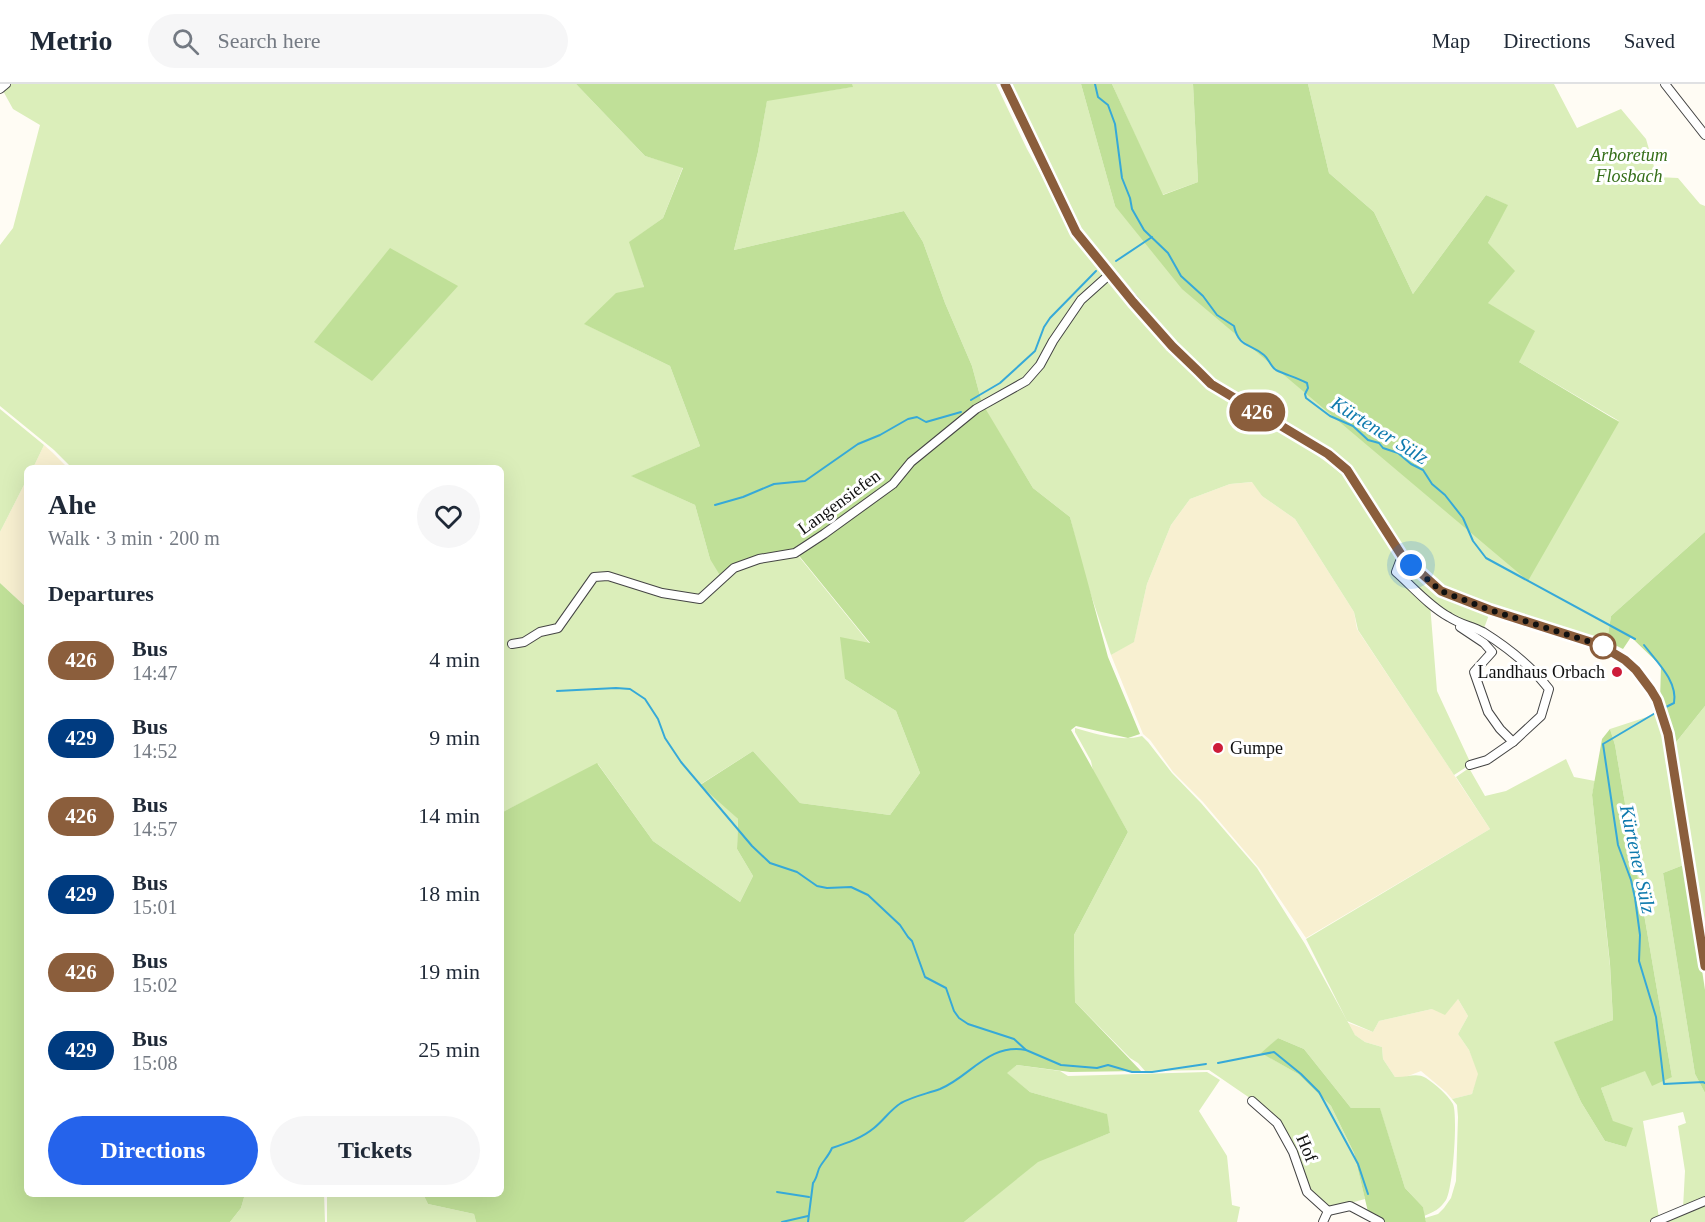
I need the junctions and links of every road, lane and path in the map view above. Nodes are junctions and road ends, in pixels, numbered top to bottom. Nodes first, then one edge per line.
1 (6, 84) edge
2 (1005, 84) edge
3 (1665, 84) edge
4 (0, 89) edge
5 (1705, 135) edge
6 (1110, 274) junction
7 (1402, 556) junction
8 (1448, 617) junction
9 (512, 644) dead end
10 (1513, 742) junction
11 (1470, 765) dead end
12 (1705, 966) edge
13 (1252, 1101) dead end
14 (1705, 1201) edge
15 (1328, 1212) junction
16 (1323, 1222) edge
17 (1380, 1222) edge
18 (1655, 1222) edge

1 - 4 street
2 - 6 main road
3 - 5 street
6 - 7 main road
6 - 9 street, Langensiefen
7 - 8 street
7 - 12 main road
8 - 10 street
8 - 10 street
10 - 11 street
13 - 15 street, Hof
14 - 18 street
15 - 16 street
15 - 17 street

